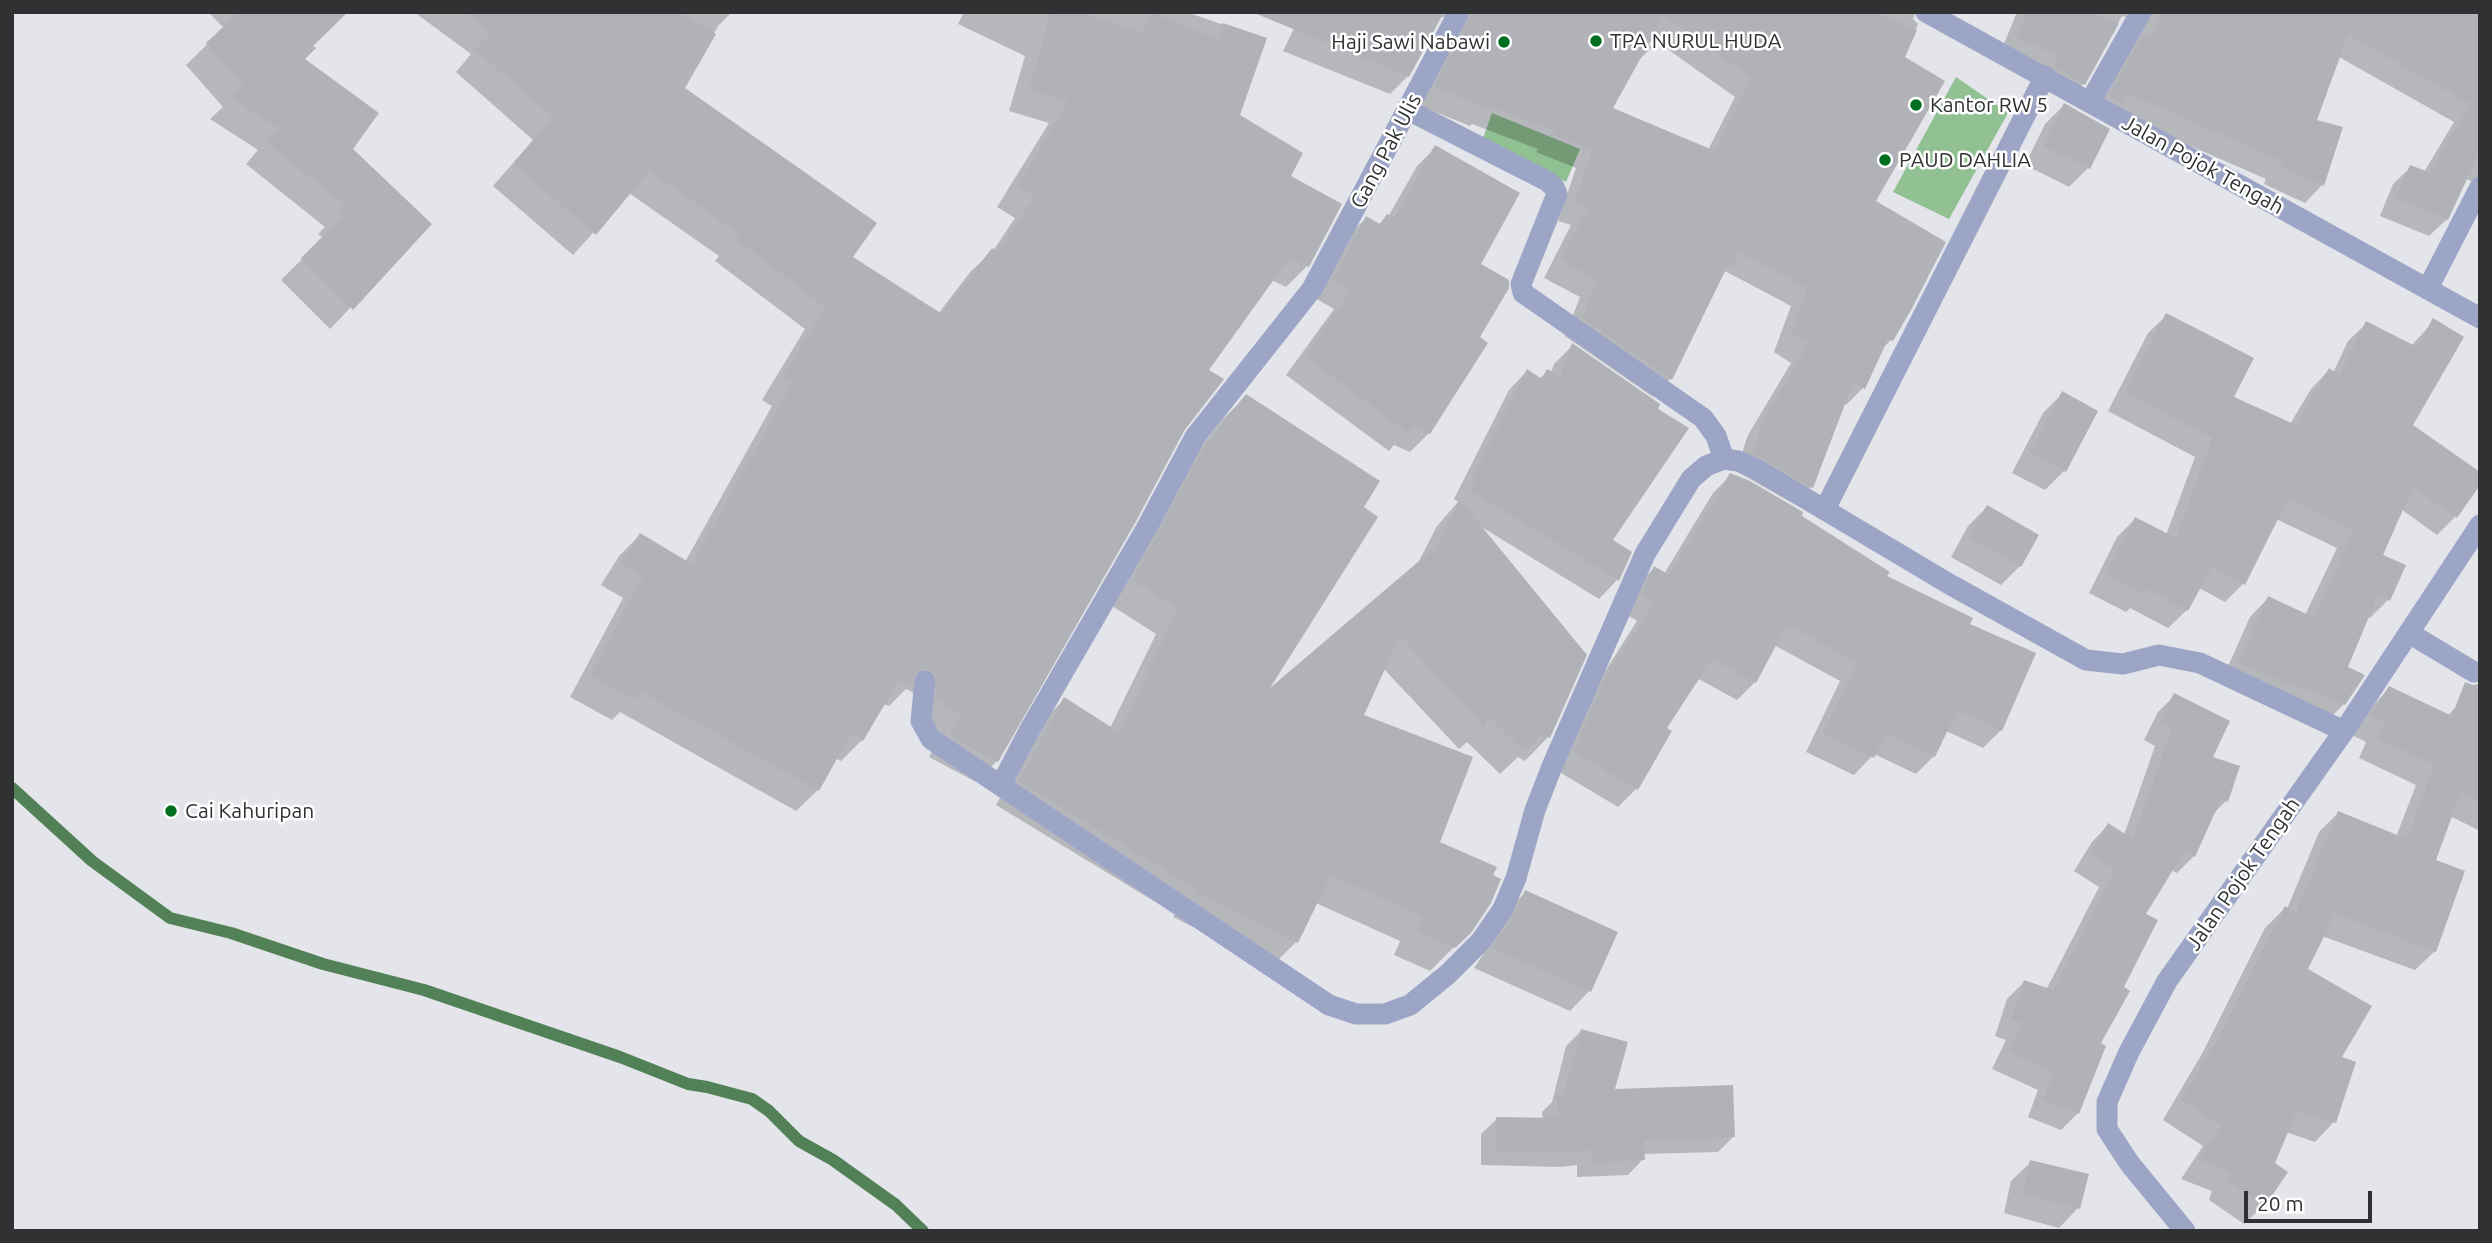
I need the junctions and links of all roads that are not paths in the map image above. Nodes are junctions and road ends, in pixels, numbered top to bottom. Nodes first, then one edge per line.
1 (1460, 12) edge
2 (1926, 12) edge
3 (2141, 12) edge
4 (2045, 76) junction
5 (2090, 102) junction
6 (1408, 110) junction
7 (2480, 187) edge
8 (2428, 288) junction
9 (2480, 318) edge
10 (1724, 459) junction
11 (1825, 509) junction
12 (2480, 525) edge
13 (2409, 633) junction
14 (2474, 672) dead end
15 (925, 681) dead end
16 (2344, 731) junction
17 (1001, 785) junction
18 (2185, 1231) edge

1 - 6 street, Gang Pak Ulis
2 - 4 street, Jalan Pojok Tengah
3 - 5 street
4 - 5 street, Jalan Pojok Tengah
4 - 11 street
5 - 8 street, Jalan Pojok Tengah
6 - 10 street
6 - 17 street, Gang Pak Ulis
7 - 8 street
8 - 9 street, Jalan Pojok Tengah
10 - 11 street
10 - 17 street
11 - 16 street
12 - 13 street, Jalan Pojok Tengah
13 - 14 street
13 - 16 street, Jalan Pojok Tengah
15 - 17 street
16 - 18 street, Jalan Pojok Tengah

